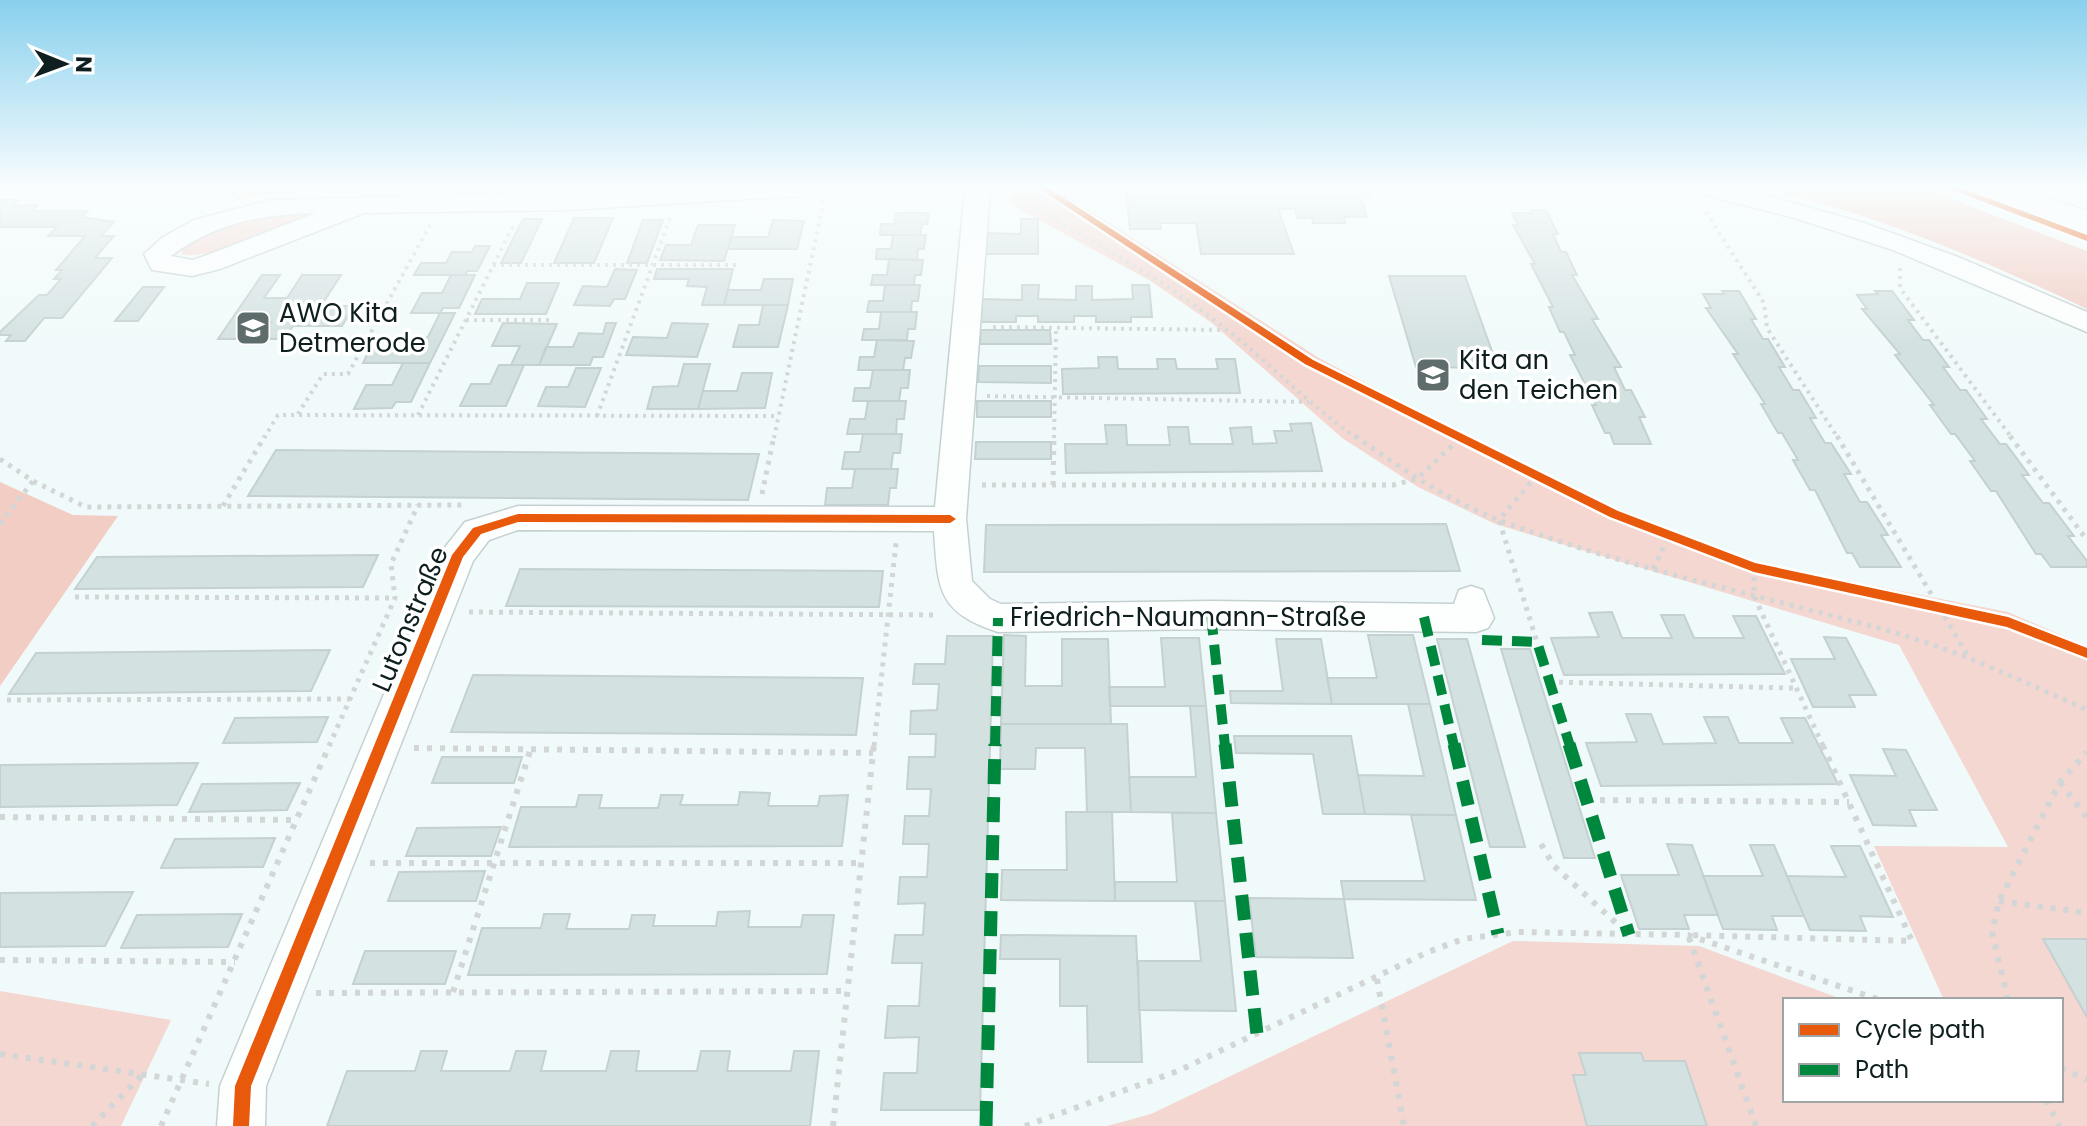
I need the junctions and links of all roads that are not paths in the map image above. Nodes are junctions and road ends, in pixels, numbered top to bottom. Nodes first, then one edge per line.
1 (176, 242) edge
2 (266, 242) edge
3 (973, 242) edge
4 (1896, 242) edge
5 (2087, 323) edge
6 (950, 519) junction
7 (1471, 600) dead end
8 (242, 1106) edge

1 - 2 street
3 - 6 street, Friedrich-Naumann-Straße
4 - 5 street
6 - 7 street, Friedrich-Naumann-Straße
6 - 8 street, Lutonstraße

